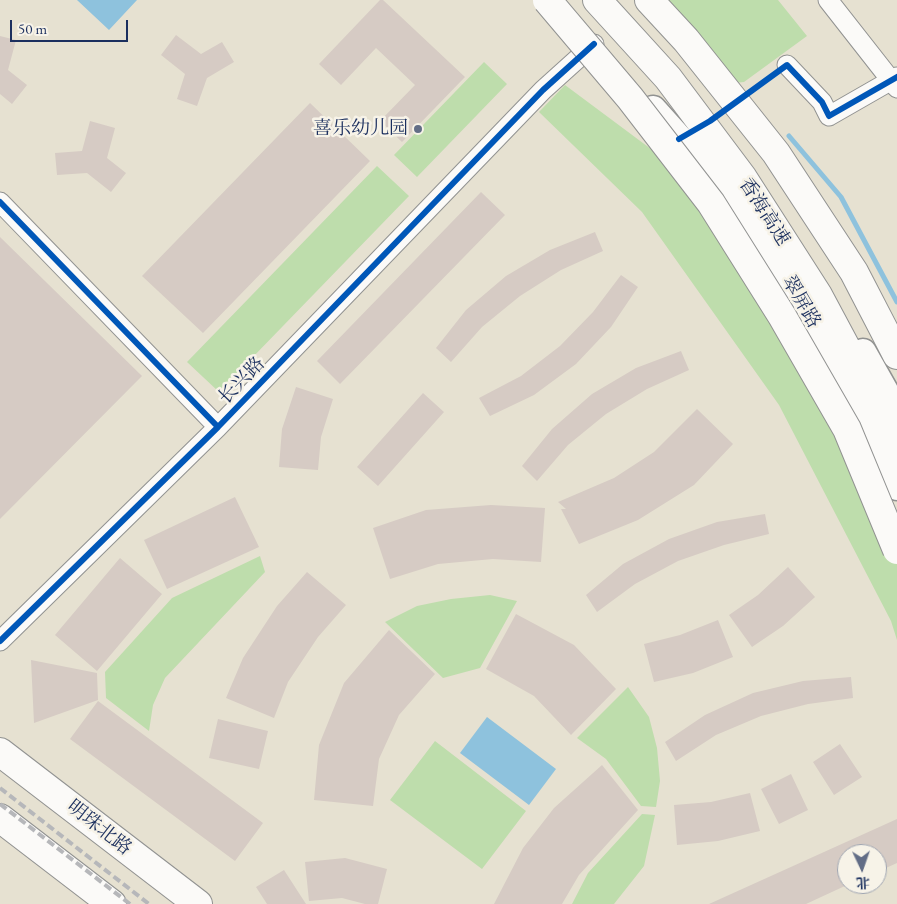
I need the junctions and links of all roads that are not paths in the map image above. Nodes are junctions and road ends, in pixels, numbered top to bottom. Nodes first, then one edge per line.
1 (547, 0) edge
2 (556, 0) edge
3 (597, 0) edge
4 (608, 0) edge
5 (649, 0) edge
6 (828, 0) edge
7 (594, 44) junction
8 (787, 65) dead end
9 (895, 82) edge
10 (0, 202) edge
11 (897, 355) edge
12 (897, 412) edge
13 (218, 427) junction
14 (897, 447) edge
15 (897, 487) edge
16 (897, 550) edge
17 (0, 641) edge
18 (0, 752) edge
19 (0, 818) edge
20 (112, 904) edge
21 (198, 904) edge

1 - 16 highway, bridge
2 - 7 main road, 翠屏路
3 - 14 highway, 香海高速
4 - 12 main road, 翠屏路
5 - 11 highway
6 - 9 street
7 - 13 street, 长兴路
7 - 15 main road, 翠屏路
8 - 9 street
10 - 13 street
13 - 17 street, 长兴路
18 - 21 highway, 明珠北路
19 - 20 highway

